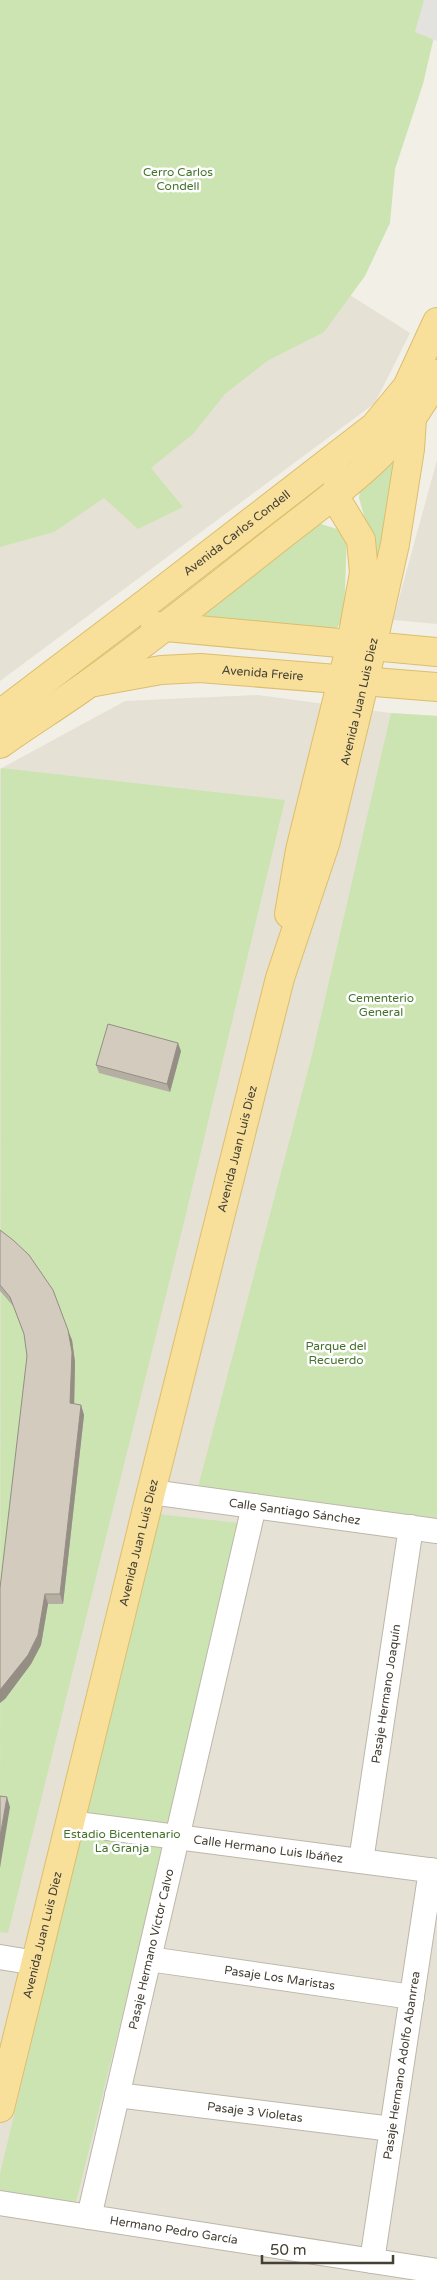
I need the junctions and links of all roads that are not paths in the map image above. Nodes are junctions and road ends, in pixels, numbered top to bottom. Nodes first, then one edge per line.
1 (437, 322) edge
2 (437, 374) edge
3 (412, 419) junction
4 (347, 448) junction
5 (336, 492) junction
6 (165, 627) junction
7 (112, 629) junction
8 (362, 645) junction
9 (437, 652) edge
10 (353, 680) junction
11 (89, 684) junction
12 (437, 686) edge
13 (0, 714) edge
14 (0, 744) edge
15 (151, 1492) junction
16 (254, 1506) junction
17 (411, 1527) junction
18 (437, 1531) edge
19 (70, 1824) junction
20 (178, 1837) junction
21 (361, 1861) junction
22 (434, 1870) edge
23 (0, 1957) edge
24 (149, 1959) junction
25 (36, 1963) junction
26 (412, 1996) junction
27 (118, 2094) junction
28 (0, 2108) edge
29 (392, 2129) junction
30 (0, 2203) edge
31 (89, 2217) junction
32 (372, 2261) junction
33 (437, 2271) edge

1 - 4 main road, Avenida Carlos Condell
2 - 3 main road
3 - 5 main road
3 - 8 main road, Avenida Juan Luis Diez
4 - 5 main road
4 - 7 main road, Avenida Carlos Condell
5 - 6 main road
5 - 8 main road, Avenida Juan Luis Diez
6 - 7 main road
6 - 8 main road
6 - 11 main road
7 - 13 main road, Avenida Carlos Condell
8 - 9 main road
8 - 10 main road, Avenida Juan Luis Diez
10 - 11 main road, Avenida Freire
10 - 12 main road, Avenida Freire
10 - 15 main road, Avenida Juan Luis Diez
11 - 14 main road
15 - 16 street, Calle Santiago Sánchez
15 - 19 main road, Avenida Juan Luis Diez
16 - 17 street, Calle Santiago Sánchez
16 - 20 street, Pasaje Hermano Víctor Calvo
17 - 18 street, Calle Santiago Sánchez
17 - 21 street, Pasaje Hermano Joaquín
19 - 20 street, Calle Hermano Luis Ibáñez
19 - 25 main road, Avenida Juan Luis Diez
20 - 21 street, Calle Hermano Luis Ibáñez
20 - 24 street, Pasaje Hermano Víctor Calvo
21 - 22 street, Calle Hermano Luis Ibáñez
22 - 26 street, Pasaje Hermano Adolfo Abanrrea
23 - 25 street
24 - 26 street, Pasaje Los Maristas
24 - 27 street, Pasaje Hermano Víctor Calvo
25 - 28 main road, Avenida Juan Luis Diez
26 - 29 street, Pasaje Hermano Adolfo Abanrrea
27 - 29 street, Pasaje 3 Violetas
27 - 31 street, Pasaje Hermano Víctor Calvo
29 - 32 street, Pasaje Hermano Adolfo Abanrrea
30 - 31 street, Hermano Pedro García
31 - 32 street, Hermano Pedro García
32 - 33 street, Hermano Pedro García

